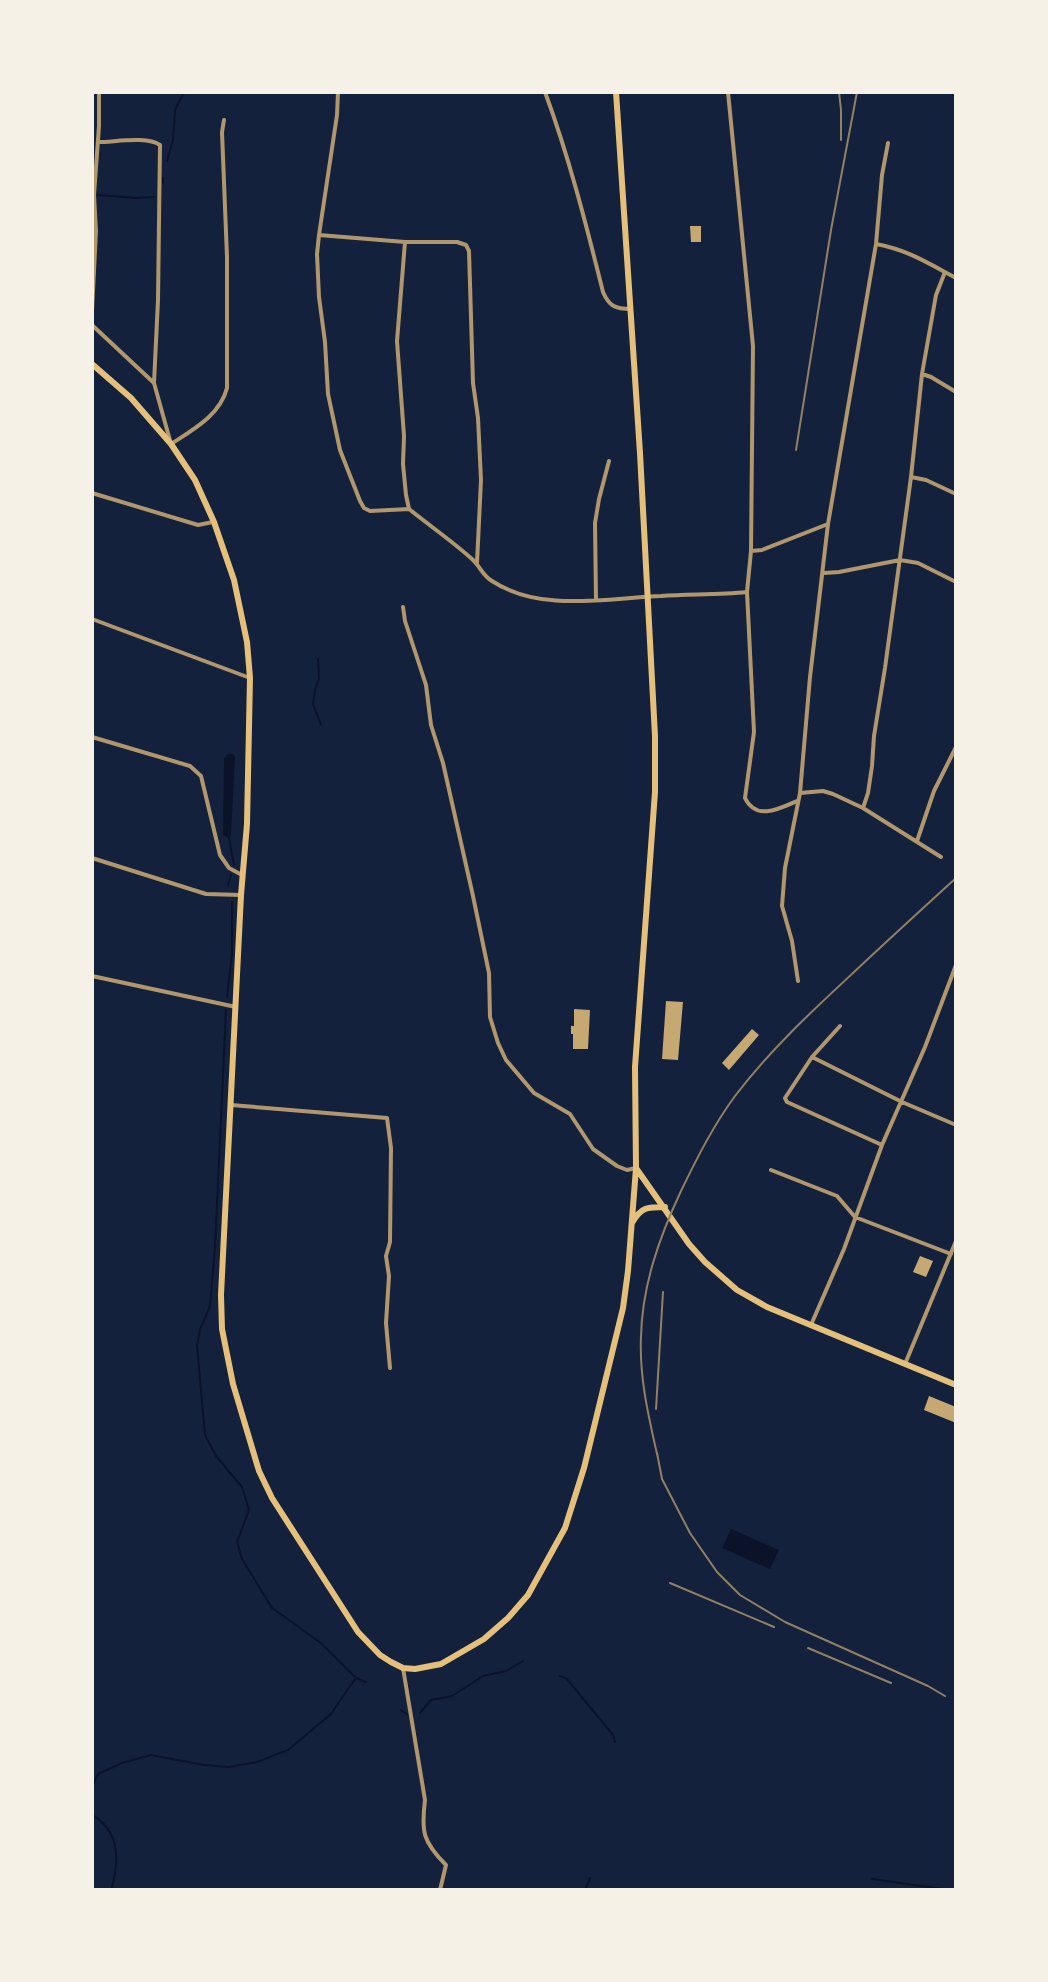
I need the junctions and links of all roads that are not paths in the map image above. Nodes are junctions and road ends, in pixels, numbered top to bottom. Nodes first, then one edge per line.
1 (99, 92) edge
2 (338, 92) edge
3 (545, 92) edge
4 (616, 92) edge
5 (728, 92) edge
6 (224, 120) dead end
7 (99, 126) junction
8 (92, 127) edge
9 (98, 142) junction
10 (888, 143) dead end
11 (319, 235) junction
12 (405, 242) junction
13 (876, 244) junction
14 (945, 272) junction
15 (956, 278) edge
16 (631, 309) junction
17 (92, 311) edge
18 (92, 325) edge
19 (92, 364) edge
20 (922, 374) junction
21 (154, 383) junction
22 (956, 392) edge
23 (171, 444) junction
24 (609, 461) dead end
25 (911, 477) junction
26 (92, 493) edge
27 (956, 494) edge
28 (409, 509) junction
29 (214, 522) junction
30 (828, 524) junction
31 (751, 551) junction
32 (900, 560) junction
33 (477, 563) junction
34 (824, 573) junction
35 (954, 581) dead end
36 (747, 592) junction
37 (648, 597) junction
38 (596, 600) junction
39 (403, 607) dead end
40 (92, 619) edge
41 (250, 678) junction
42 (92, 737) edge
43 (956, 747) edge
44 (800, 793) junction
45 (798, 801) junction
46 (863, 808) junction
47 (917, 841) junction
48 (941, 857) dead end
49 (92, 858) edge
50 (242, 875) junction
51 (241, 895) junction
52 (956, 965) edge
53 (92, 976) edge
54 (798, 981) dead end
55 (236, 1007) junction
56 (840, 1026) dead end
57 (812, 1057) junction
58 (902, 1102) junction
59 (231, 1105) junction
60 (956, 1125) edge
61 (882, 1145) junction
62 (636, 1168) junction
63 (771, 1170) dead end
64 (665, 1207) junction
65 (855, 1217) junction
66 (630, 1226) junction
67 (956, 1241) edge
68 (951, 1254) junction
69 (811, 1325) junction
70 (905, 1364) junction
71 (390, 1368) dead end
72 (956, 1385) edge
73 (403, 1668) junction
74 (440, 1890) edge

1 - 7 street
2 - 11 street
3 - 16 street
4 - 16 main road
5 - 31 street
6 - 23 street
7 - 8 street
7 - 9 street
9 - 17 street
9 - 21 street
10 - 13 street
11 - 12 street
11 - 28 street
12 - 28 street
12 - 33 street
13 - 14 street
13 - 30 street
14 - 15 street
14 - 20 street
16 - 37 main road
18 - 21 street
19 - 23 main road
20 - 22 street
20 - 25 street
21 - 23 street
23 - 29 main road
24 - 38 street
25 - 27 street
25 - 32 street
26 - 29 street
28 - 33 street
29 - 41 main road
30 - 31 street
30 - 34 street
31 - 36 street
32 - 34 street
32 - 35 street
32 - 46 street
33 - 38 street
34 - 44 street
36 - 37 street
36 - 45 street
37 - 38 street
37 - 62 main road
39 - 62 street
40 - 41 street
41 - 50 main road
42 - 50 street
43 - 47 street
44 - 45 street
44 - 46 street
45 - 54 street
46 - 47 street
47 - 48 street
49 - 51 street
50 - 51 main road
51 - 55 main road
52 - 58 street
53 - 55 street
55 - 59 main road
56 - 57 street
57 - 58 street
57 - 61 street
58 - 60 street
58 - 61 street
59 - 71 street
59 - 73 main road
61 - 65 street
62 - 64 main road
62 - 66 main road
63 - 65 street
64 - 66 main road
64 - 69 main road
65 - 68 street
65 - 69 street
66 - 73 main road
67 - 68 street
68 - 70 street
69 - 70 main road
70 - 72 main road
73 - 74 street

